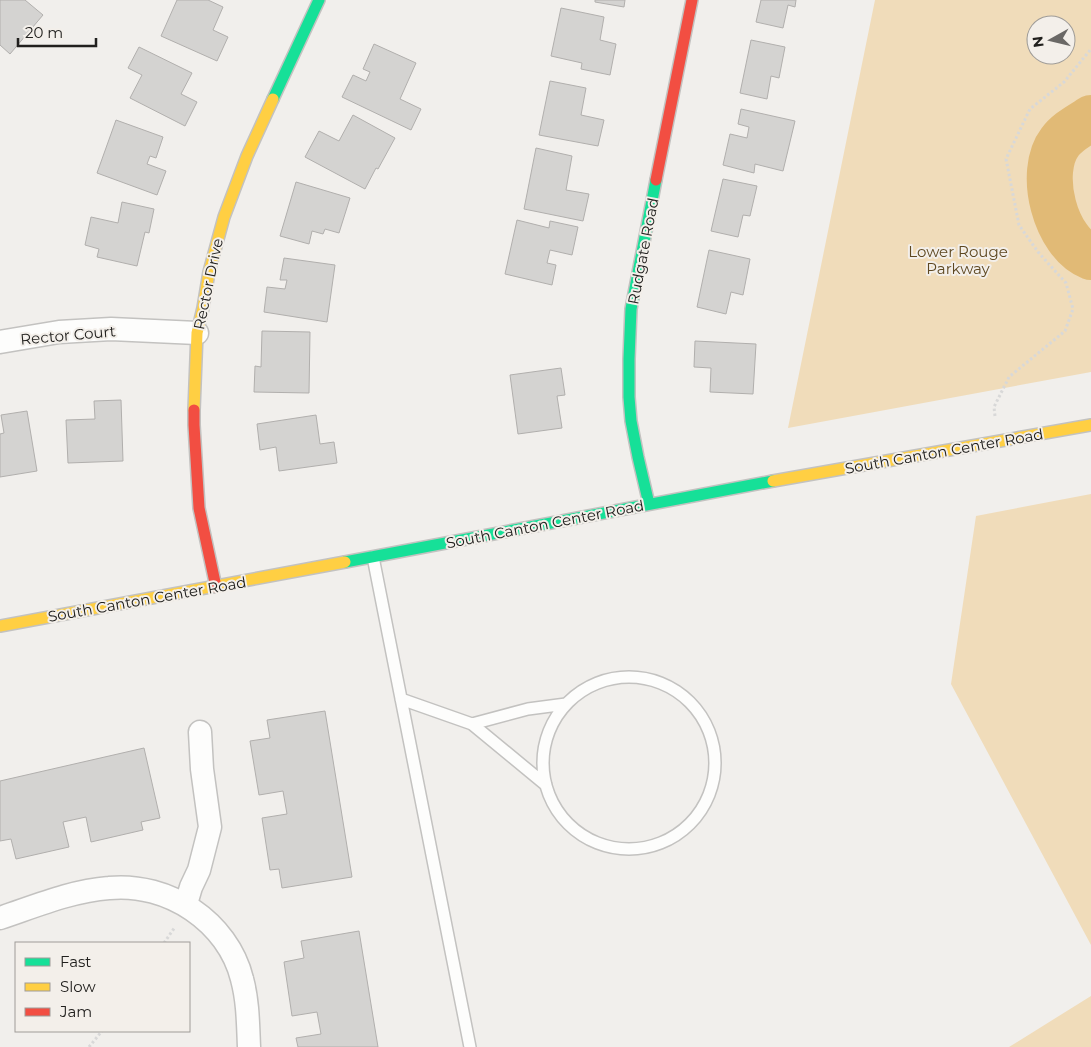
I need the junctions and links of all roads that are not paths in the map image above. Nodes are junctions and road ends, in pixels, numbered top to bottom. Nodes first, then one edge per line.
1 (319, 0) edge
2 (692, 0) edge
3 (197, 333) junction
4 (0, 342) edge
5 (1091, 425) edge
6 (649, 504) junction
7 (373, 557) junction
8 (216, 587) junction
9 (0, 626) edge
10 (401, 699) junction
11 (566, 704) junction
12 (472, 724) junction
13 (200, 732) dead end
14 (546, 785) junction
15 (186, 904) junction
16 (0, 918) edge
17 (249, 1047) edge
18 (470, 1047) edge

1 - 3 street, Rector Drive
2 - 6 street, Rudgate Road
3 - 4 street, Rector Court
3 - 8 street, Rector Drive
5 - 6 street, South Canton Center Road
6 - 7 street, South Canton Center Road
7 - 8 street, South Canton Center Road
7 - 10 lane
8 - 9 street, South Canton Center Road
10 - 12 lane
10 - 18 lane
11 - 12 lane
11 - 14 lane
11 - 14 lane
12 - 14 lane
13 - 15 street
15 - 16 street
15 - 17 street

